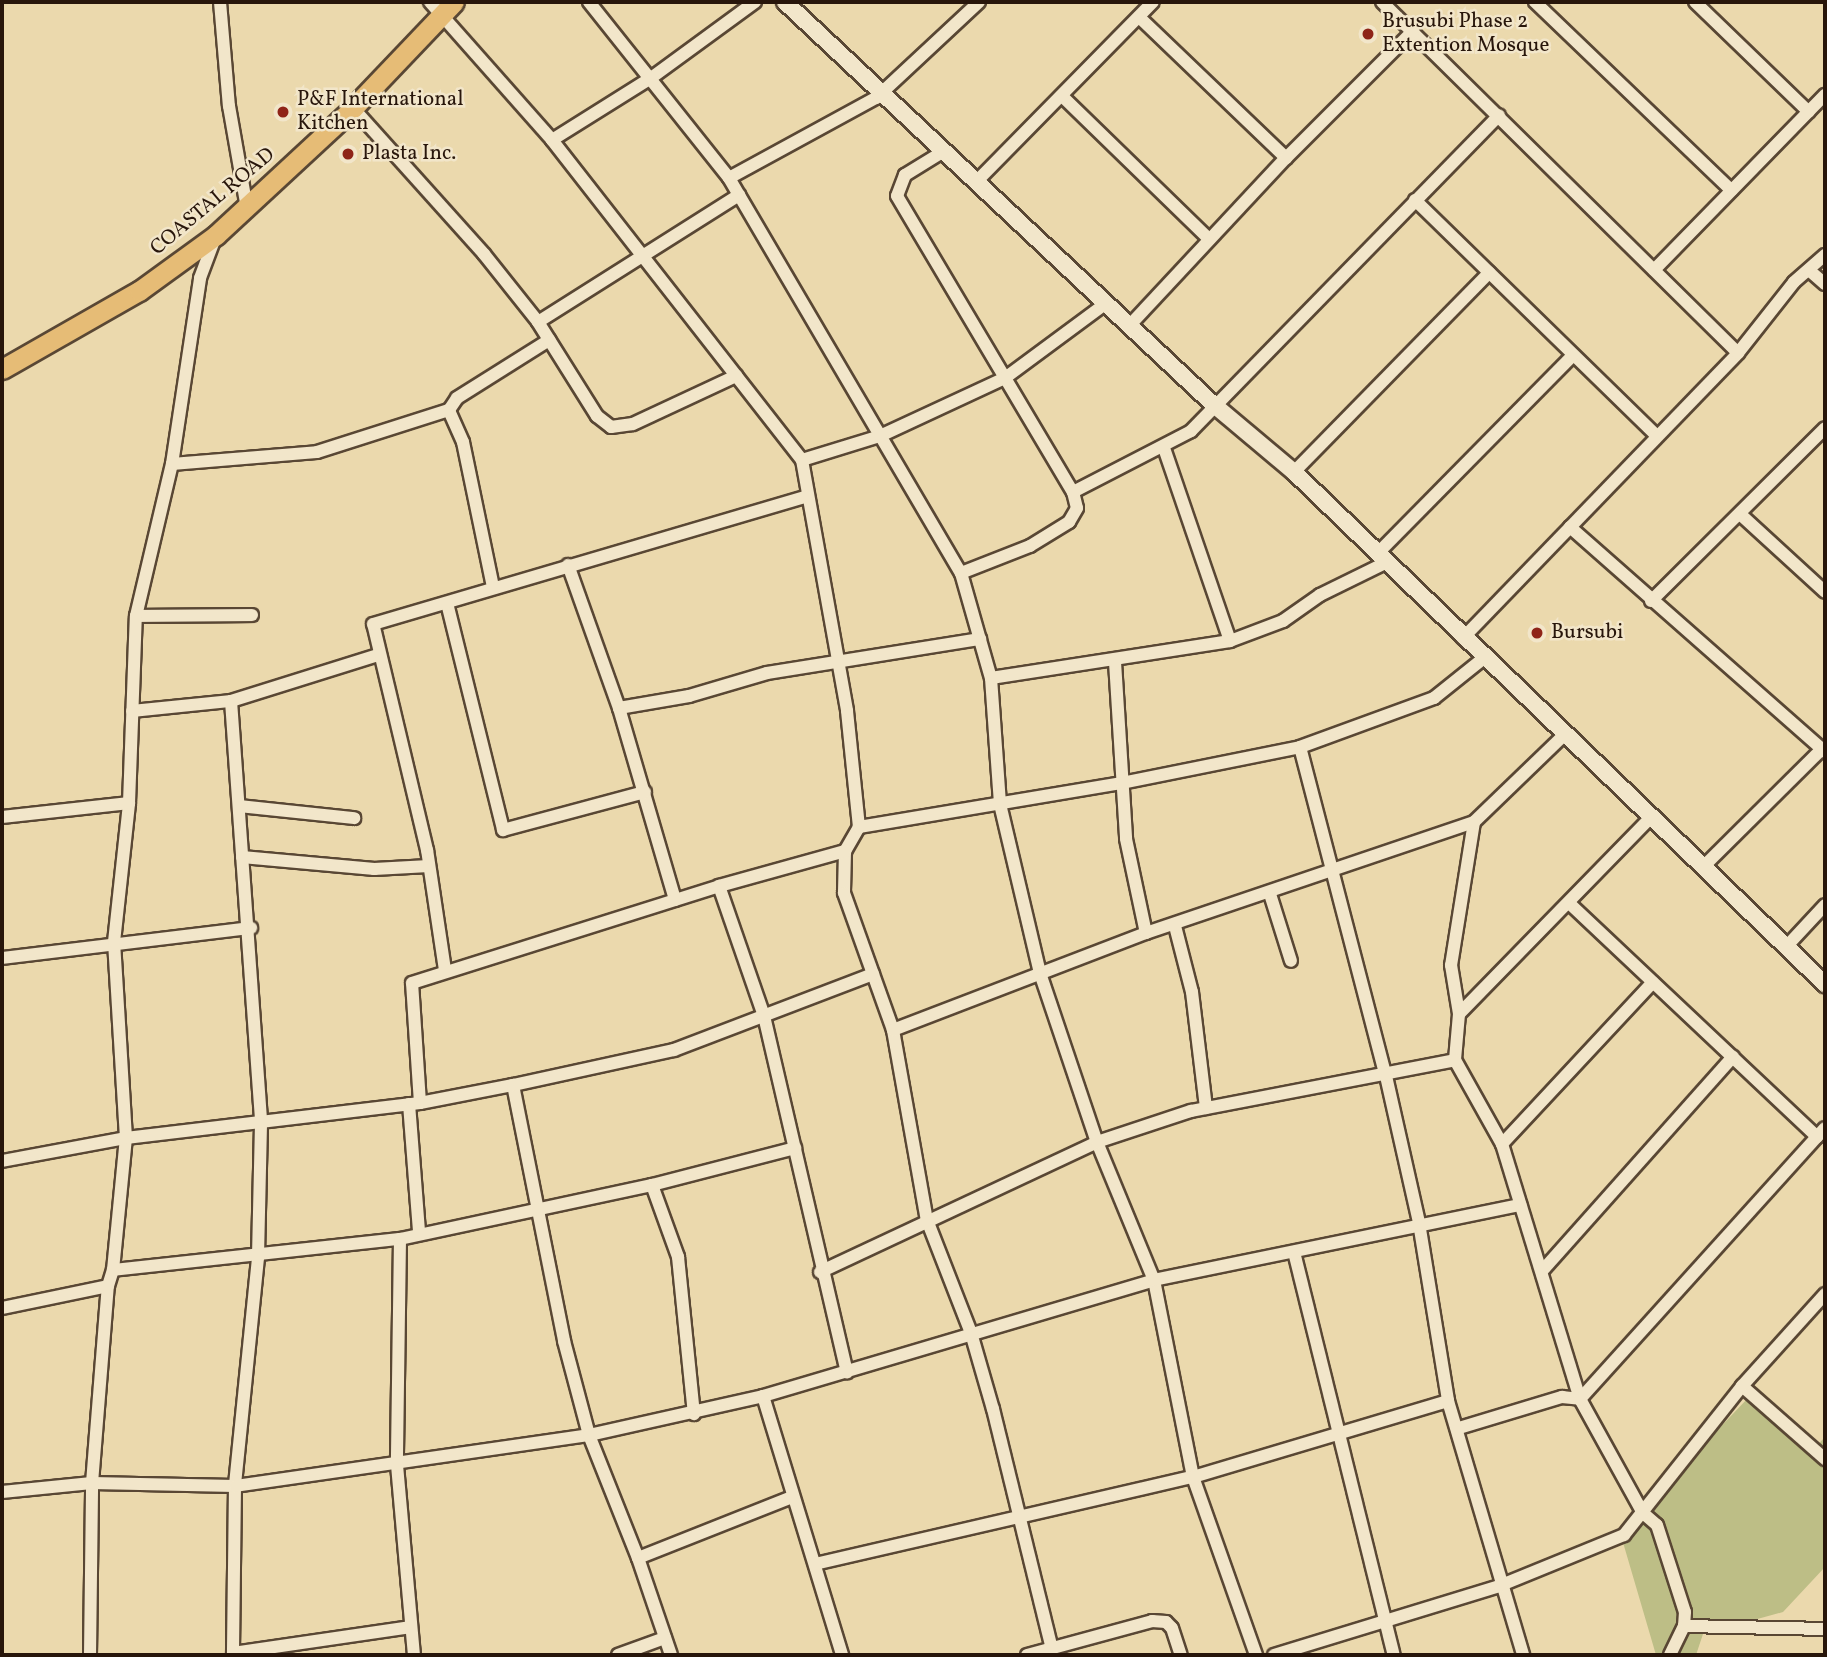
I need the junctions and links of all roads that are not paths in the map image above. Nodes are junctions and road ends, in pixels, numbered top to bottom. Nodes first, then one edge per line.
1 (220, 2) edge
2 (589, 2) edge
3 (755, 2) edge
4 (785, 2) edge
5 (1153, 2) edge
6 (1382, 2) edge
7 (1535, 2) edge
8 (1695, 2) edge
9 (970, 5) edge
10 (442, 6) edge
11 (1139, 17) junction
12 (1413, 31) junction
13 (651, 78) junction
14 (882, 93) junction
15 (1825, 95) edge
16 (1063, 97) junction
17 (353, 108) junction
18 (1809, 112) junction
19 (1499, 115) junction
20 (552, 140) junction
21 (944, 151) junction
22 (1286, 158) junction
23 (729, 178) junction
24 (976, 182) junction
25 (1731, 190) junction
26 (739, 195) junction
27 (1415, 200) junction
28 (247, 208) junction
29 (216, 234) junction
30 (1209, 239) junction
31 (644, 255) junction
32 (1825, 255) edge
33 (1654, 270) junction
34 (1810, 271) junction
35 (1489, 273) junction
36 (1825, 284) edge
37 (1105, 304) junction
38 (538, 322) junction
39 (1130, 325) junction
40 (549, 340) junction
41 (1738, 354) junction
42 (1572, 356) junction
43 (2, 369) edge
44 (736, 376) junction
45 (1005, 379) junction
46 (1213, 404) junction
47 (449, 410) junction
48 (1824, 431) edge
49 (880, 436) junction
50 (1657, 436) junction
51 (1164, 448) junction
52 (802, 460) junction
53 (172, 464) junction
54 (1294, 472) junction
55 (1073, 492) junction
56 (807, 496) junction
57 (1740, 513) junction
58 (1570, 527) junction
59 (1381, 558) junction
60 (569, 565) junction
61 (961, 573) junction
62 (494, 587) junction
63 (1825, 592) edge
64 (1651, 601) junction
65 (446, 603) junction
66 (252, 615) dead end
67 (136, 616) junction
68 (1463, 638) junction
69 (980, 639) junction
70 (1230, 641) junction
71 (378, 655) junction
72 (1484, 657) junction
73 (1115, 662) junction
74 (836, 664) junction
75 (991, 678) junction
76 (231, 701) junction
77 (619, 708) junction
78 (132, 711) junction
79 (1564, 735) junction
80 (1300, 747) junction
81 (1823, 750) edge
82 (1122, 783) junction
83 (645, 792) junction
84 (129, 803) junction
85 (1000, 804) junction
86 (239, 806) junction
87 (2, 817) edge
88 (1651, 817) junction
89 (354, 818) dead end
90 (1474, 822) junction
91 (859, 827) junction
92 (845, 851) junction
93 (242, 857) junction
94 (429, 866) junction
95 (1703, 867) junction
96 (1332, 870) junction
97 (719, 886) junction
98 (1270, 894) junction
99 (675, 900) junction
100 (1569, 903) junction
101 (1825, 905) edge
102 (1175, 926) junction
103 (251, 928) junction
104 (1146, 933) junction
105 (114, 942) junction
106 (1787, 947) junction
107 (2, 958) edge
108 (1291, 961) dead end
109 (445, 970) junction
110 (1040, 973) junction
111 (873, 974) junction
112 (1653, 982) junction
113 (1825, 984) edge
114 (1459, 1014) junction
115 (764, 1016) junction
116 (894, 1030) junction
117 (1732, 1057) junction
118 (1455, 1060) junction
119 (1385, 1076) junction
120 (513, 1085) junction
121 (415, 1104) junction
122 (1206, 1108) junction
123 (261, 1124) junction
124 (1821, 1133) edge
125 (126, 1138) junction
126 (1097, 1142) junction
127 (1502, 1144) junction
128 (795, 1148) junction
129 (2, 1161) edge
130 (652, 1185) junction
131 (1520, 1205) junction
132 (536, 1208) junction
133 (927, 1220) junction
134 (1419, 1223) junction
135 (419, 1233) junction
136 (400, 1239) junction
137 (1294, 1252) junction
138 (258, 1258) junction
139 (113, 1270) junction
140 (1542, 1271) junction
141 (820, 1272) junction
142 (1154, 1280) junction
143 (108, 1286) junction
144 (1825, 1294) edge
145 (1815, 1307) junction
146 (2, 1308) edge
147 (1825, 1316) edge
148 (971, 1333) junction
149 (847, 1372) junction
150 (1742, 1386) junction
151 (763, 1396) junction
152 (1580, 1399) junction
153 (1448, 1401) junction
154 (694, 1414) junction
155 (1459, 1428) junction
156 (1338, 1434) junction
157 (589, 1435) junction
158 (1825, 1459) edge
159 (397, 1465) junction
160 (1193, 1477) junction
161 (92, 1483) junction
162 (235, 1486) junction
163 (2, 1492) edge
164 (792, 1497) junction
165 (1643, 1513) junction
166 (1016, 1517) junction
167 (638, 1558) junction
168 (815, 1564) junction
169 (1499, 1586) junction
170 (1387, 1619) junction
171 (1684, 1626) junction
172 (411, 1627) junction
173 (1825, 1629) edge
174 (665, 1638) junction
175 (1051, 1646) junction
176 (233, 1654) edge
177 (90, 1655) edge
178 (414, 1655) edge
179 (618, 1655) edge
180 (671, 1655) edge
181 (842, 1655) edge
182 (1027, 1655) edge
183 (1181, 1655) edge
184 (1256, 1655) edge
185 (1274, 1655) edge
186 (1394, 1655) edge
187 (1523, 1655) edge
188 (1670, 1655) edge

1 - 28 street
2 - 13 street
3 - 13 street
4 - 14 street
5 - 11 street
6 - 12 street
7 - 25 street
8 - 18 street
9 - 14 street
10 - 17 main road, COASTAL ROAD
10 - 20 street
11 - 16 street
11 - 22 street
12 - 19 street
12 - 22 street
13 - 20 street
13 - 23 street
14 - 21 street
14 - 23 street
15 - 18 street
16 - 24 street
16 - 30 street
17 - 28 main road, COASTAL ROAD
17 - 38 street
18 - 25 street
19 - 27 street
19 - 33 street
20 - 31 street
21 - 24 street
21 - 45 street
22 - 30 street
23 - 26 street
24 - 37 street
25 - 33 street
26 - 31 street
26 - 49 street
27 - 35 street
27 - 46 street
28 - 29 main road, COASTAL ROAD
29 - 43 main road, COASTAL ROAD
29 - 53 street
30 - 39 street
31 - 38 street
31 - 44 street
32 - 34 street
33 - 41 street
34 - 36 street
34 - 41 street
35 - 42 street
35 - 54 street
37 - 39 street
37 - 45 street
38 - 40 street
39 - 46 street
40 - 44 street
40 - 47 street
41 - 50 street
42 - 50 street
42 - 59 street
44 - 52 street
45 - 49 street
45 - 55 street
46 - 51 street
46 - 54 street
47 - 53 street
47 - 62 street
48 - 57 street
49 - 52 street
49 - 61 street
50 - 58 street
51 - 55 street
51 - 70 street
52 - 56 street
53 - 67 street
54 - 59 street
55 - 61 street
56 - 60 street
56 - 74 street
57 - 63 street
57 - 64 street
58 - 64 street
58 - 68 street
59 - 68 street
59 - 70 street
60 - 62 street
60 - 77 street
61 - 69 street
62 - 65 street
64 - 81 street
65 - 71 street
65 - 83 street
66 - 67 street
67 - 78 street
68 - 72 street
69 - 74 street
69 - 75 street
70 - 73 street
71 - 76 street
71 - 94 street
72 - 79 street
72 - 80 street
73 - 75 street
73 - 82 street
74 - 77 street
74 - 91 street
75 - 85 street
76 - 78 street
76 - 86 street
77 - 83 street
78 - 84 street
79 - 88 street
79 - 90 street
80 - 82 street
80 - 96 street
81 - 95 street
82 - 85 street
82 - 104 street
83 - 99 street
84 - 87 street
84 - 105 street
85 - 91 street
85 - 110 street
86 - 89 street
86 - 93 street
88 - 95 street
88 - 100 street
90 - 96 street
90 - 114 street
91 - 92 street
92 - 97 street
92 - 111 street
93 - 94 street
93 - 103 street
94 - 109 street
95 - 106 street
96 - 98 street
96 - 119 street
97 - 99 street
97 - 115 street
98 - 102 street
98 - 108 street
99 - 109 street
100 - 112 street
100 - 114 street
101 - 106 street
102 - 104 street
102 - 122 street
103 - 105 street
103 - 123 street
104 - 110 street
105 - 107 street
105 - 125 street
106 - 113 street
109 - 121 street
110 - 116 street
110 - 126 street
111 - 115 street
111 - 116 street
112 - 117 street
112 - 127 street
114 - 118 street
115 - 120 street
115 - 128 street
116 - 133 street
117 - 124 street
117 - 140 street
118 - 119 street
118 - 127 street
119 - 122 street
119 - 134 street
120 - 121 street
120 - 132 street
121 - 123 street
121 - 135 street
122 - 126 street
123 - 125 street
123 - 138 street
124 - 152 street
125 - 129 street
125 - 139 street
126 - 133 street
126 - 142 street
127 - 131 street
128 - 130 street
128 - 141 street
130 - 132 street
130 - 154 street
131 - 134 street
131 - 140 street
132 - 135 street
132 - 157 street
133 - 141 street
133 - 148 street
134 - 137 street
134 - 153 street
135 - 136 street
136 - 138 street
136 - 159 street
137 - 142 street
137 - 156 street
138 - 139 street
138 - 162 street
139 - 143 street
140 - 152 street
141 - 149 street
142 - 148 street
142 - 160 street
143 - 146 street
143 - 161 street
144 - 145 street
145 - 147 street
145 - 150 street
148 - 149 street
148 - 166 street
149 - 151 street
150 - 158 street
150 - 165 street
151 - 154 street
151 - 164 street
152 - 155 street
152 - 165 street
153 - 155 street
153 - 156 street
154 - 157 street
155 - 169 street
156 - 160 street
156 - 170 street
157 - 159 street
157 - 167 street
159 - 162 street
159 - 172 street
160 - 166 street
160 - 184 street
161 - 162 street
161 - 163 street
161 - 177 street
162 - 176 street
164 - 167 street
164 - 168 street
165 - 169 street
165 - 171 street
166 - 168 street
166 - 175 street
167 - 174 street
168 - 181 street
169 - 170 street
169 - 187 street
170 - 185 street
170 - 186 street
171 - 173 street
171 - 188 street
172 - 176 street
172 - 178 street
174 - 179 street
174 - 180 street
175 - 182 street
175 - 183 street

